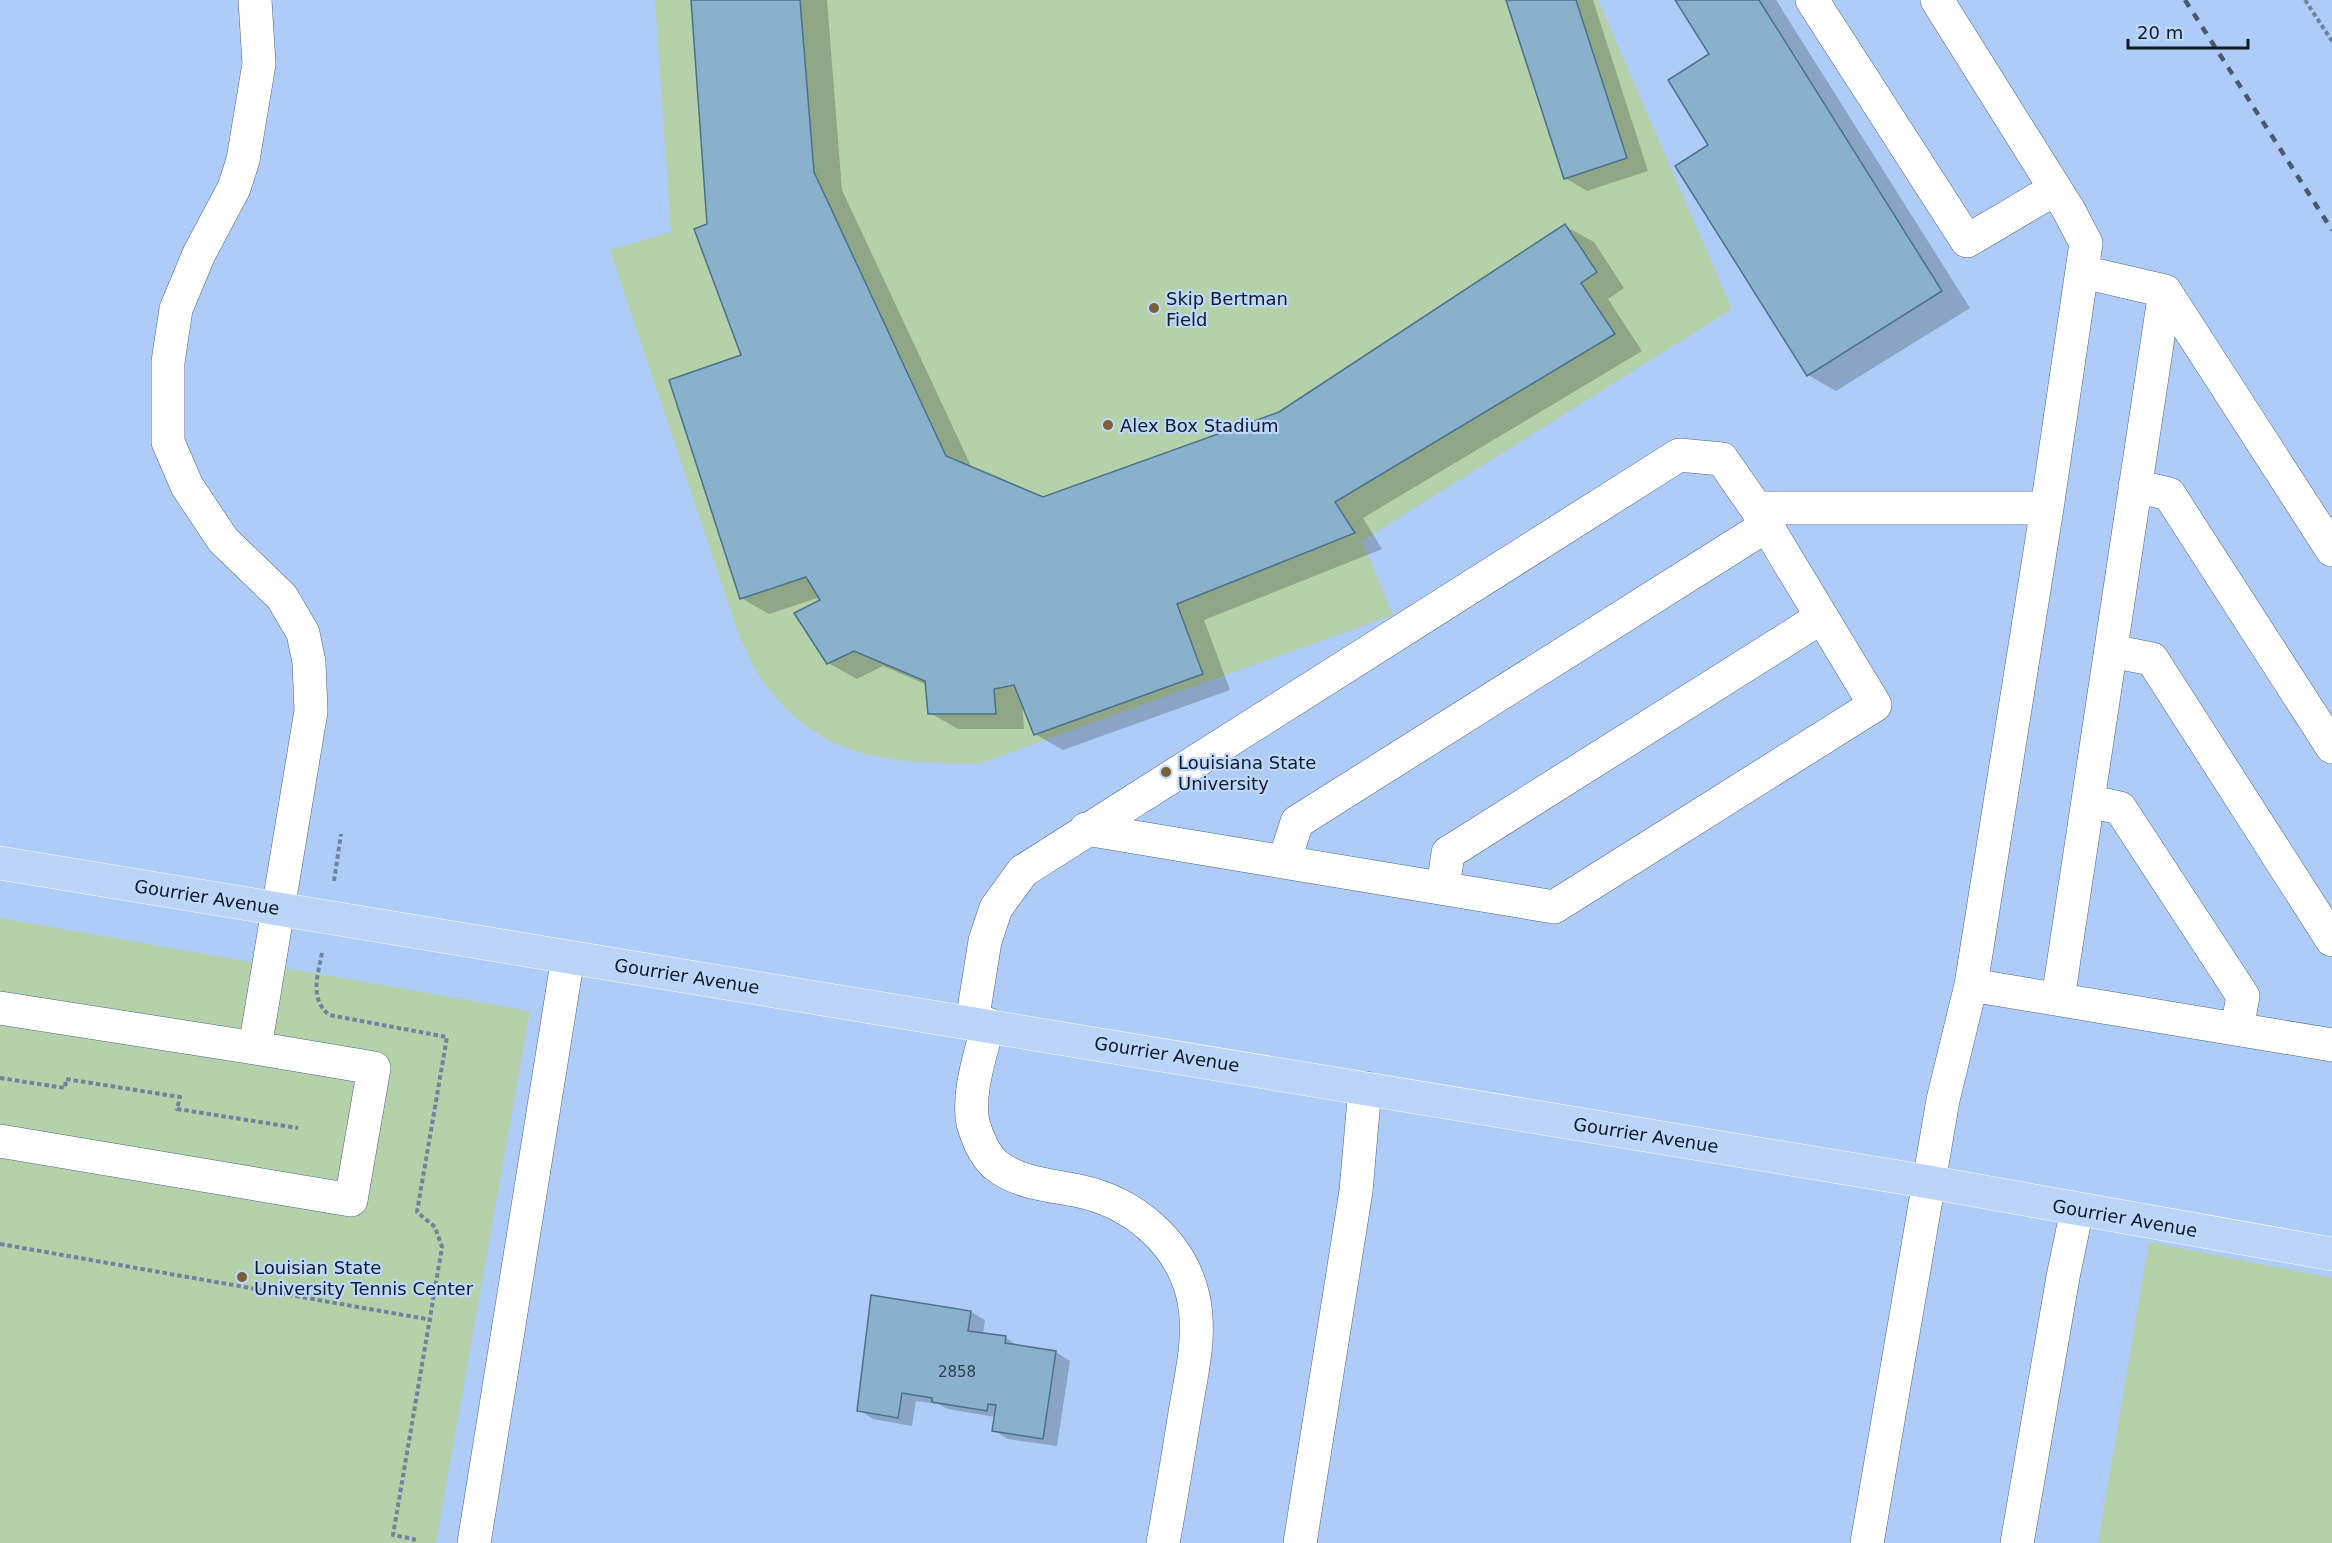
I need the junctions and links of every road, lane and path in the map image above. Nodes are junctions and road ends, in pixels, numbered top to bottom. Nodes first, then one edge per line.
1 (255, 0) edge
2 (1812, 0) edge
3 (1937, 0) edge
4 (2305, 0) edge
5 (2332, 41) edge
6 (2055, 189) junction
7 (2083, 272) junction
8 (2165, 291) junction
9 (2135, 486) junction
10 (2047, 508) junction
11 (1761, 517) junction
12 (2332, 550) edge
13 (1822, 617) junction
14 (2111, 651) junction
15 (2332, 747) edge
16 (2088, 801) junction
17 (1086, 829) junction
18 (341, 834) dead end
19 (1284, 862) junction
20 (0, 863) edge
21 (334, 884) dead end
22 (1443, 888) junction
23 (279, 909) junction
24 (2332, 940) edge
25 (568, 957) junction
26 (1971, 985) junction
27 (2058, 999) junction
28 (0, 1008) edge
29 (980, 1023) junction
30 (2237, 1029) junction
31 (2332, 1045) edge
32 (255, 1048) junction
33 (0, 1078) edge
34 (1365, 1088) junction
35 (298, 1128) dead end
36 (0, 1141) edge
37 (1929, 1182) junction
38 (2078, 1210) junction
39 (417, 1212) dead end
40 (0, 1244) edge
41 (2332, 1254) edge
42 (432, 1320) junction
43 (413, 1543) edge
44 (474, 1543) edge
45 (1163, 1543) edge
46 (1300, 1543) edge
47 (1867, 1543) edge
48 (2017, 1543) edge

1 - 23 lane
2 - 6 lane
3 - 6 lane
4 - 5 path
6 - 7 lane
7 - 8 lane
7 - 10 lane
8 - 9 lane
8 - 12 lane
9 - 14 lane
9 - 15 lane
10 - 11 lane
10 - 26 lane
11 - 13 lane
11 - 17 lane
11 - 19 lane
13 - 22 lane
13 - 22 lane
14 - 16 lane
14 - 24 lane
16 - 27 lane
16 - 30 lane
17 - 19 lane
17 - 29 lane
18 - 21 path
19 - 22 lane
20 - 23 main road, Gourrier Avenue
23 - 25 main road, Gourrier Avenue
23 - 32 lane
25 - 29 main road, Gourrier Avenue
25 - 44 lane
26 - 27 lane
26 - 37 lane
27 - 30 lane
28 - 32 lane
29 - 34 main road, Gourrier Avenue
29 - 45 lane
30 - 31 lane
32 - 36 lane
33 - 35 path
34 - 37 main road, Gourrier Avenue
34 - 46 lane
37 - 38 main road, Gourrier Avenue
37 - 47 lane
38 - 41 main road, Gourrier Avenue
38 - 48 lane
39 - 42 path
40 - 42 path
42 - 43 path

